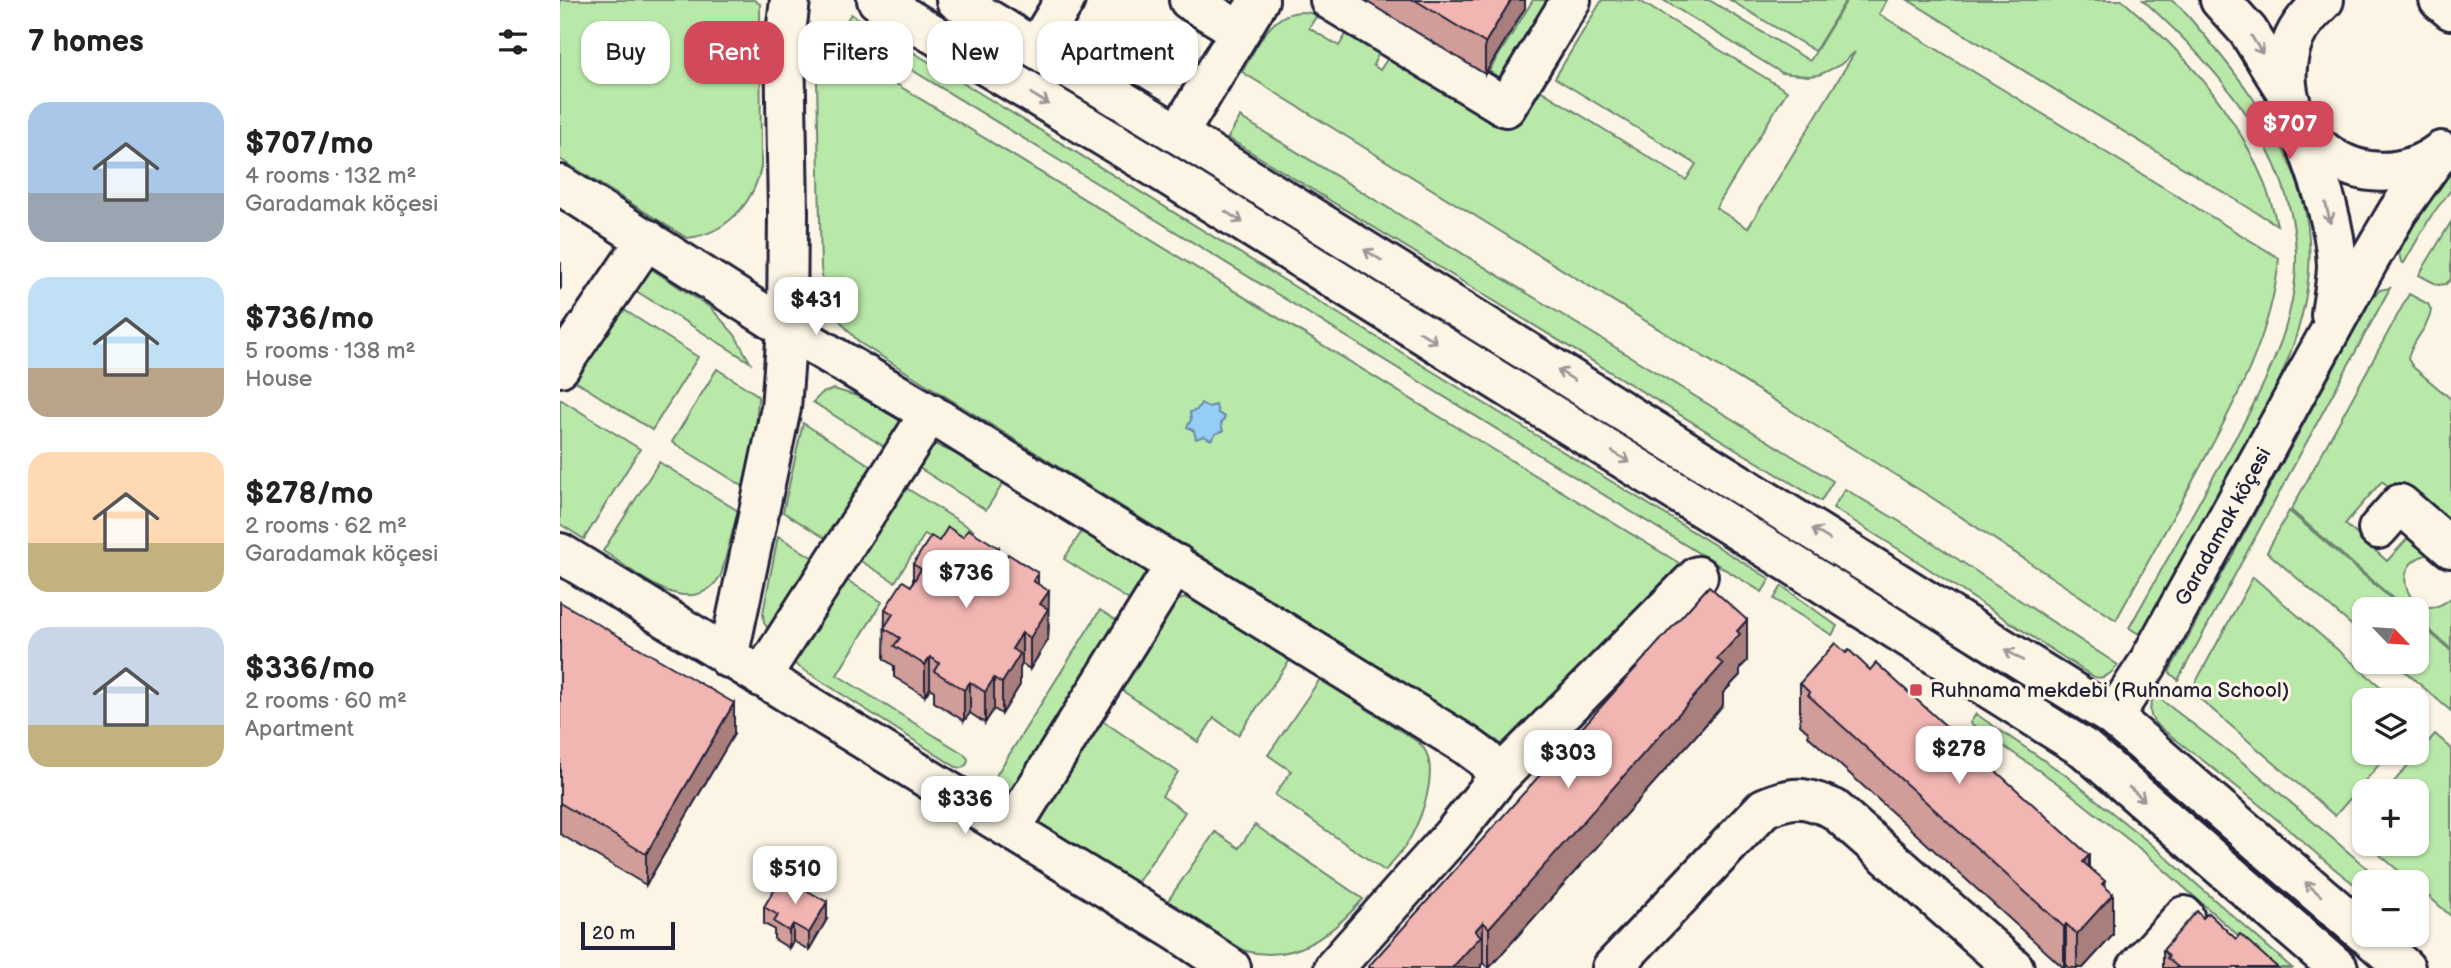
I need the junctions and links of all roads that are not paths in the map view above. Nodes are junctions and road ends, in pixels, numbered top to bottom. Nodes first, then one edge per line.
1 (790, 0) edge
2 (877, 0) edge
3 (956, 0) edge
4 (1066, 0) edge
5 (1189, 0) edge
6 (1330, 0) edge
7 (1571, 0) edge
8 (2220, 0) edge
9 (2324, 0) edge
10 (2439, 0) edge
11 (2451, 10) edge
12 (1249, 15) edge
13 (1036, 48) junction
14 (2293, 110) junction
15 (1178, 134) junction
16 (2445, 148) edge
17 (560, 186) edge
18 (647, 239) junction
19 (787, 328) junction
20 (2329, 334) junction
21 (560, 367) edge
22 (930, 413) junction
23 (2378, 529) dead end
24 (560, 553) edge
25 (2450, 556) edge
26 (1176, 564) junction
27 (1698, 576) dead end
28 (729, 658) junction
29 (761, 677) junction
30 (2113, 717) junction
31 (1498, 778) junction
32 (1011, 829) junction
33 (2184, 916) dead end
34 (2352, 923) edge
35 (2380, 947) edge
36 (1231, 968) edge
37 (1334, 968) edge
38 (1612, 968) edge
39 (2014, 968) edge
40 (2137, 968) edge
41 (2338, 968) edge
42 (2405, 968) edge

1 - 19 main road
2 -> 41 main road
3 - 13 main road
4 - 13 main road
5 - 12 main road
6 - 7 main road
8 -> 14 main road
9 - 14 main road
10 - 11 main road
12 - 15 main road
13 - 15 main road
14 - 16 main road
14 -> 20 main road, Garadamak köçesi
30 -> 15 main road
16 - 20 main road, Garadamak köçesi
17 - 18 main road
18 - 19 main road
18 - 21 main road
19 - 22 main road
19 - 28 main road
20 - 30 main road, Garadamak köçesi
22 - 26 main road
22 - 29 main road
23 - 25 main road
24 - 28 main road
26 - 31 main road
26 - 32 main road
27 - 31 main road
28 - 29 main road
29 - 32 main road
34 -> 30 main road
31 - 37 main road
32 - 36 main road
33 - 40 main road
35 - 42 main road
38 - 39 main road

